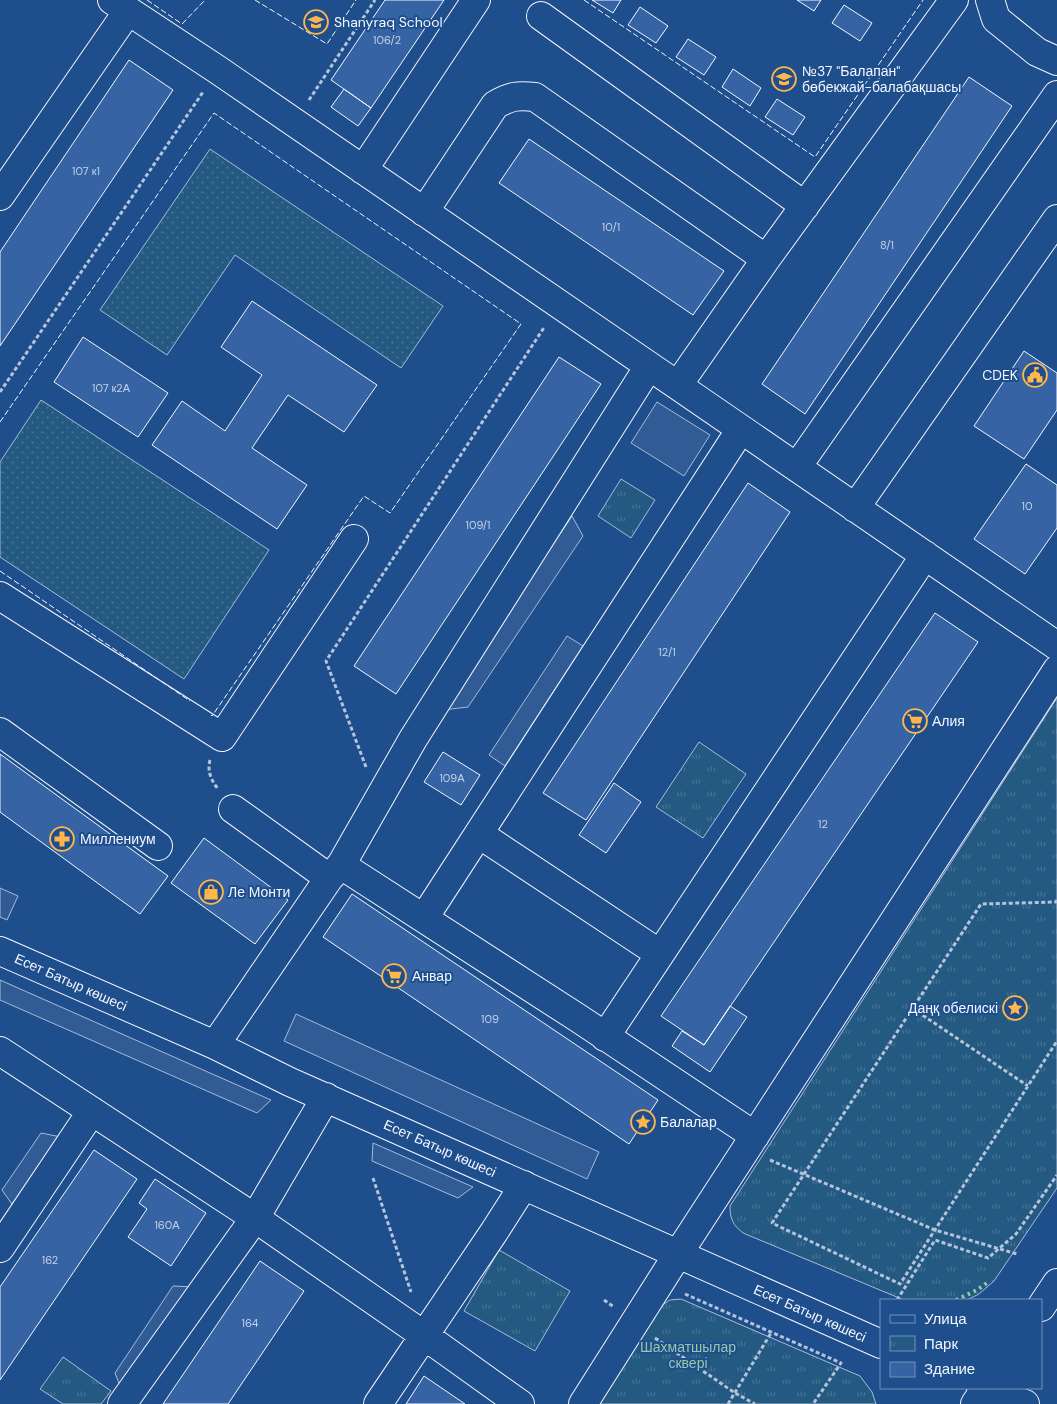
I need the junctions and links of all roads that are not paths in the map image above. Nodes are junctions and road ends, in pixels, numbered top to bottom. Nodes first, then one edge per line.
1 (476, 0) edge
2 (954, 0) edge
3 (990, 0) edge
4 (120, 5) edge
5 (542, 16) dead end
6 (1057, 61) edge
7 (1057, 95) edge
8 (364, 170) junction
9 (0, 196) edge
10 (805, 206) junction
11 (424, 212) junction
12 (1057, 219) edge
13 (766, 259) junction
14 (650, 366) junction
15 (678, 385) junction
16 (741, 429) junction
17 (797, 467) junction
18 (855, 508) junction
19 (354, 539) dead end
20 (925, 555) junction
21 (0, 596) edge
22 (1057, 646) edge
23 (1057, 670) edge
24 (0, 732) edge
25 (233, 809) road end
26 (478, 834) junction
27 (158, 846) dead end
28 (335, 872) junction
29 (424, 918) junction
30 (0, 951) edge
31 (660, 954) junction
32 (605, 1037) junction
33 (215, 1045) junction
34 (0, 1051) edge
35 (326, 1097) junction
36 (92, 1111) junction
37 (751, 1142) junction
38 (524, 1185) junction
39 (255, 1218) junction
40 (0, 1248) edge
41 (678, 1254) junction
42 (1057, 1283) edge
43 (1042, 1306) edge
44 (425, 1336) junction
45 (880, 1344) edge
46 (982, 1392) edge
47 (122, 1404) edge
48 (378, 1404) edge
49 (520, 1404) edge
50 (584, 1404) edge
51 (1025, 1404) edge

1 - 8 street
2 - 10 street
3 - 6 street
4 - 8 street
4 - 9 street
5 - 10 street
7 - 17 street
8 - 11 street
10 - 13 street
11 - 13 street
11 - 14 street
12 - 18 street
13 - 15 street
14 - 15 street
14 - 28 street
15 - 16 street
16 - 17 street
16 - 26 street
17 - 18 street
18 - 20 street
19 - 21 street
20 - 22 street
20 - 31 street
23 - 37 street
24 - 27 street
25 - 28 street
26 - 29 street
26 - 31 street
28 - 29 street
28 - 33 street
29 - 32 street
30 - 33 street, Есет Батыр көшесі
31 - 32 street
32 - 37 street
33 - 35 street, Есет Батыр көшесі
34 - 36 street
35 - 38 street, Есет Батыр көшесі
35 - 39 street
36 - 39 street
36 - 40 street
37 - 41 street
38 - 41 street, Есет Батыр көшесі
38 - 44 street
39 - 44 street
39 - 47 street
41 - 45 street, Есет Батыр көшесі
41 - 50 street
42 - 43 street
44 - 48 street
44 - 49 street
46 - 51 street

